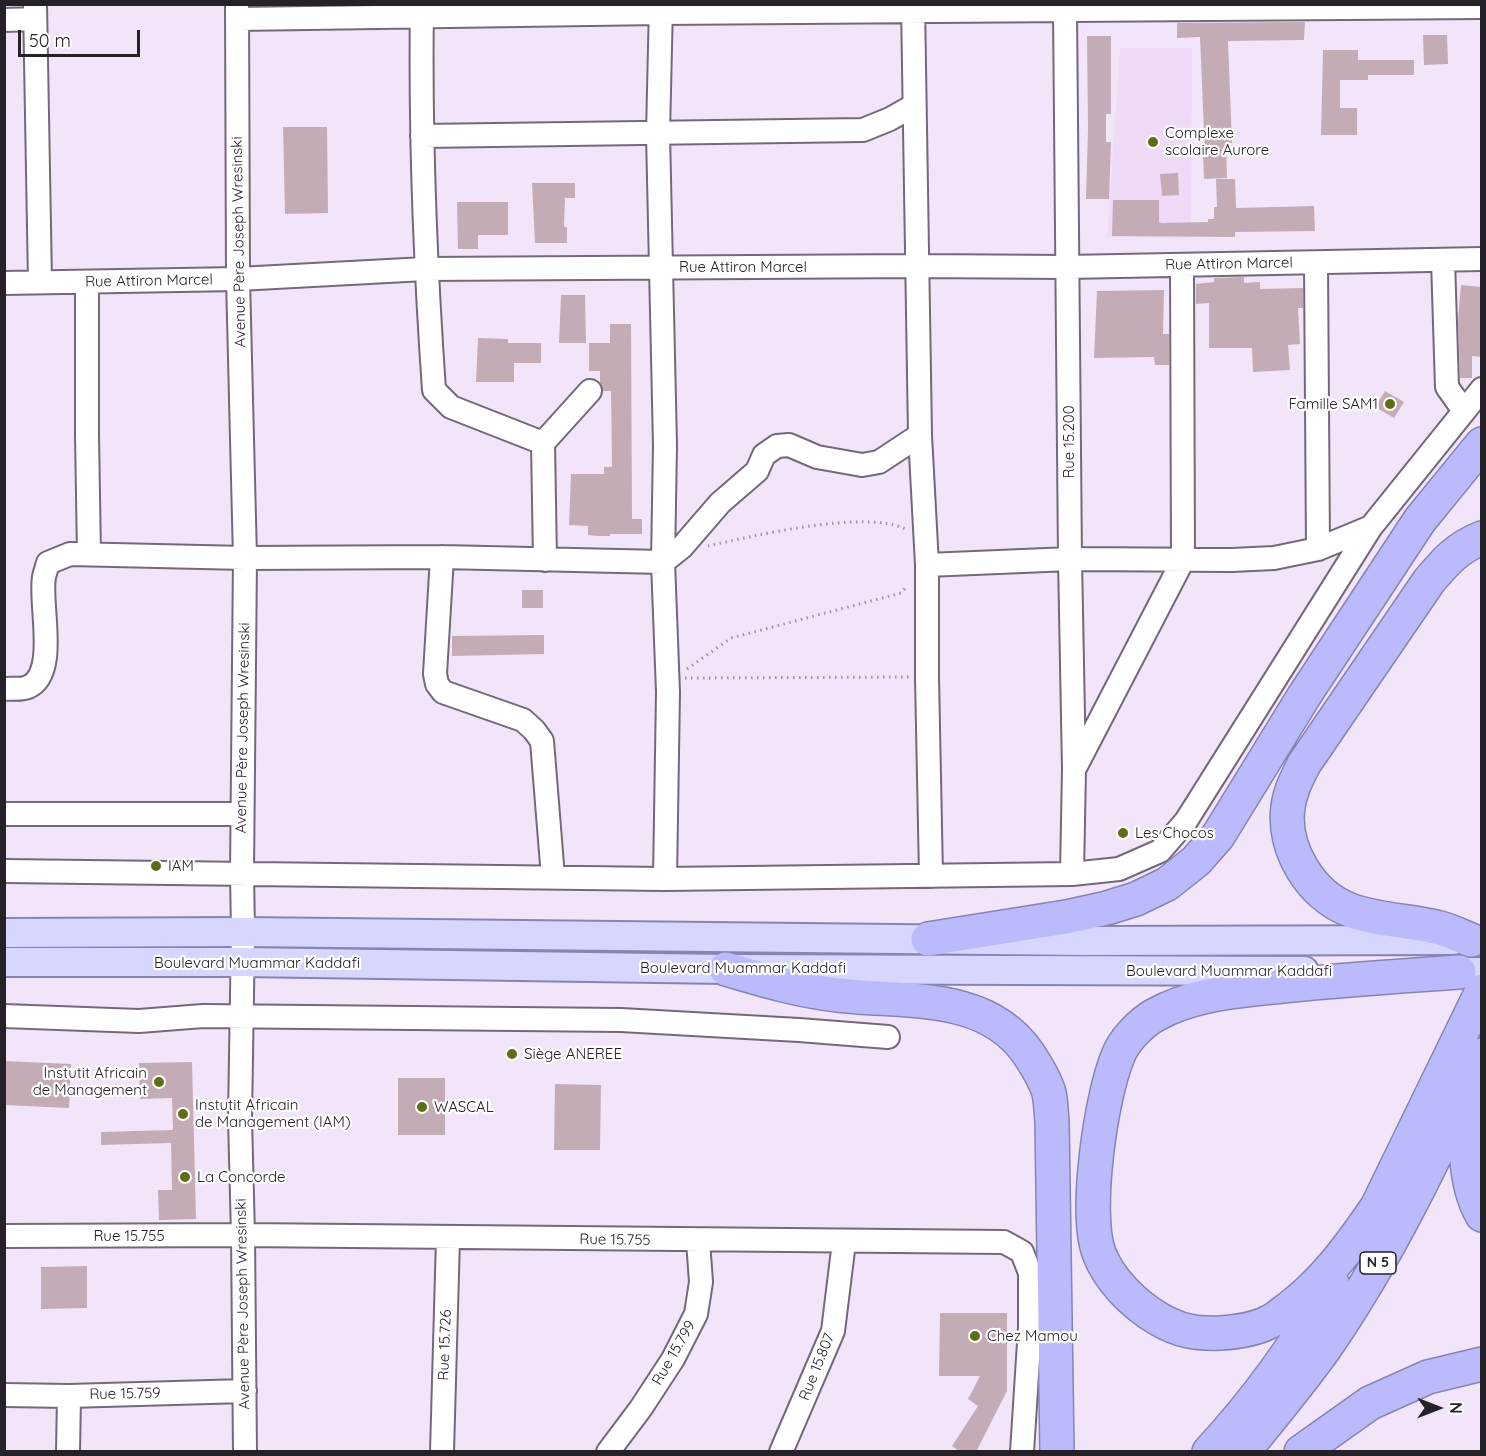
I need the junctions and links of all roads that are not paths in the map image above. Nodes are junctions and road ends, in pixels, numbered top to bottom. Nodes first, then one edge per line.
1 (1244, 6) edge
2 (1365, 6) edge
3 (1482, 7) edge
4 (913, 8) edge
5 (661, 9) edge
6 (422, 10) edge
7 (1065, 10) junction
8 (35, 12) edge
9 (237, 12) edge
10 (4, 20) edge
11 (913, 106) junction
12 (658, 134) junction
13 (422, 136) junction
14 (1482, 259) edge
15 (1443, 260) junction
16 (1316, 263) junction
17 (1182, 265) junction
18 (918, 266) junction
19 (1067, 267) junction
20 (662, 268) junction
21 (425, 269) junction
22 (238, 279) junction
23 (40, 282) junction
24 (87, 282) junction
25 (4, 283) edge
26 (1482, 389) edge
27 (590, 391) dead end
28 (1464, 411) junction
29 (920, 435) junction
30 (543, 443) junction
31 (1482, 444) edge
32 (1371, 527) junction
33 (1482, 538) edge
34 (1318, 549) junction
35 (89, 554) junction
36 (442, 557) junction
37 (669, 557) junction
38 (245, 558) junction
39 (1070, 559) junction
40 (545, 560) junction
41 (1183, 560) junction
42 (927, 565) junction
43 (4, 688) edge
44 (1074, 769) junction
45 (4, 814) edge
46 (242, 814) junction
47 (4, 871) edge
48 (242, 873) junction
49 (1072, 874) junction
50 (931, 876) junction
51 (553, 877) junction
52 (665, 879) junction
53 (243, 932) junction
54 (4, 933) edge
55 (928, 939) junction
56 (1476, 940) edge
57 (4, 962) edge
58 (242, 962) junction
59 (726, 969) junction
60 (1473, 988) edge
61 (4, 1016) edge
62 (242, 1017) junction
63 (888, 1037) dead end
64 (1478, 1064) edge
65 (1377, 1207) junction
66 (1482, 1215) edge
67 (243, 1235) junction
68 (4, 1236) edge
69 (448, 1238) junction
70 (698, 1241) junction
71 (844, 1242) junction
72 (1482, 1364) edge
73 (245, 1391) junction
74 (4, 1395) edge
75 (69, 1395) junction
76 (68, 1452) edge
77 (245, 1452) edge
78 (442, 1452) edge
79 (608, 1452) edge
80 (781, 1452) edge
81 (1022, 1452) edge
82 (1057, 1452) edge
83 (1209, 1452) edge
84 (1243, 1452) edge
85 (1301, 1452) edge

1 - 2 street
1 - 7 street
2 - 3 street
4 - 5 street
4 - 7 street
4 - 11 street
5 - 6 street
5 - 12 street
6 - 9 street
6 - 13 street
7 - 19 street, Rue 15.200
8 - 10 street
8 - 23 street
9 - 22 street, Avenue Père Joseph Wresinski
11 - 12 street
11 - 18 street
12 - 13 street
12 - 20 street
13 - 21 street
14 - 15 street, Rue Attiron Marcel
15 - 16 street, Rue Attiron Marcel
15 - 28 street
16 - 17 street, Rue Attiron Marcel
16 - 34 street
17 - 19 street, Rue Attiron Marcel
17 - 41 street
18 - 19 street, Rue Attiron Marcel
18 - 20 street, Rue Attiron Marcel
18 - 29 street
19 - 39 street, Rue 15.200
20 - 21 street, Rue Attiron Marcel
20 - 37 street
21 - 22 street, Rue Attiron Marcel
21 - 30 street
22 - 24 street, Rue Attiron Marcel
22 - 38 street, Avenue Père Joseph Wresinski
23 - 24 street, Rue Attiron Marcel
23 - 25 street, Rue Attiron Marcel
24 - 35 street
26 - 28 street
27 - 30 street
28 - 32 street
29 - 37 street
29 - 42 street
30 - 40 street
31 - 55 highway
32 - 34 street
32 - 49 street
33 - 56 highway
34 - 41 street
35 - 38 street
35 - 43 street
36 - 38 street
36 - 40 street
36 - 51 street
37 - 40 street
37 - 52 street
38 - 46 street, Avenue Père Joseph Wresinski
39 - 41 street
39 - 42 street
39 - 44 street, Rue 15.200
41 - 44 street
42 - 50 street
44 - 49 street, Rue 15.200
45 - 46 street
46 - 48 street, Avenue Père Joseph Wresinski
47 - 48 street
48 - 51 street
48 - 53 street, Avenue Père Joseph Wresinski
49 - 50 street
50 - 52 street
51 - 52 street
53 - 54 main road, Boulevard Muammar Kaddafi
53 - 55 main road, Boulevard Muammar Kaddafi
53 - 58 street, Avenue Père Joseph Wresinski
55 - 56 main road, Boulevard Muammar Kaddafi
57 - 58 main road, Boulevard Muammar Kaddafi
58 - 59 main road, Boulevard Muammar Kaddafi
58 - 62 street, Avenue Père Joseph Wresinski
59 - 60 main road, Boulevard Muammar Kaddafi
59 - 82 highway
60 - 65 highway, N 5
60 - 65 highway
61 - 62 street
62 - 63 street
62 - 67 street, Avenue Père Joseph Wresinski
64 - 66 highway
64 - 84 highway, N 5
65 - 83 highway, N 5
67 - 68 street, Rue 15.755
67 - 69 street, Rue 15.755
67 - 73 street, Avenue Père Joseph Wresinski
69 - 70 street, Rue 15.755
69 - 78 street, Rue 15.726
70 - 71 street, Rue 15.755
70 - 79 street, Rue 15.799
71 - 80 street, Rue 15.807
71 - 81 street, Rue 15.755
72 - 85 highway
73 - 75 street, Rue 15.759
73 - 77 street, Avenue Père Joseph Wresinski
74 - 75 street, Rue 15.759
75 - 76 street

